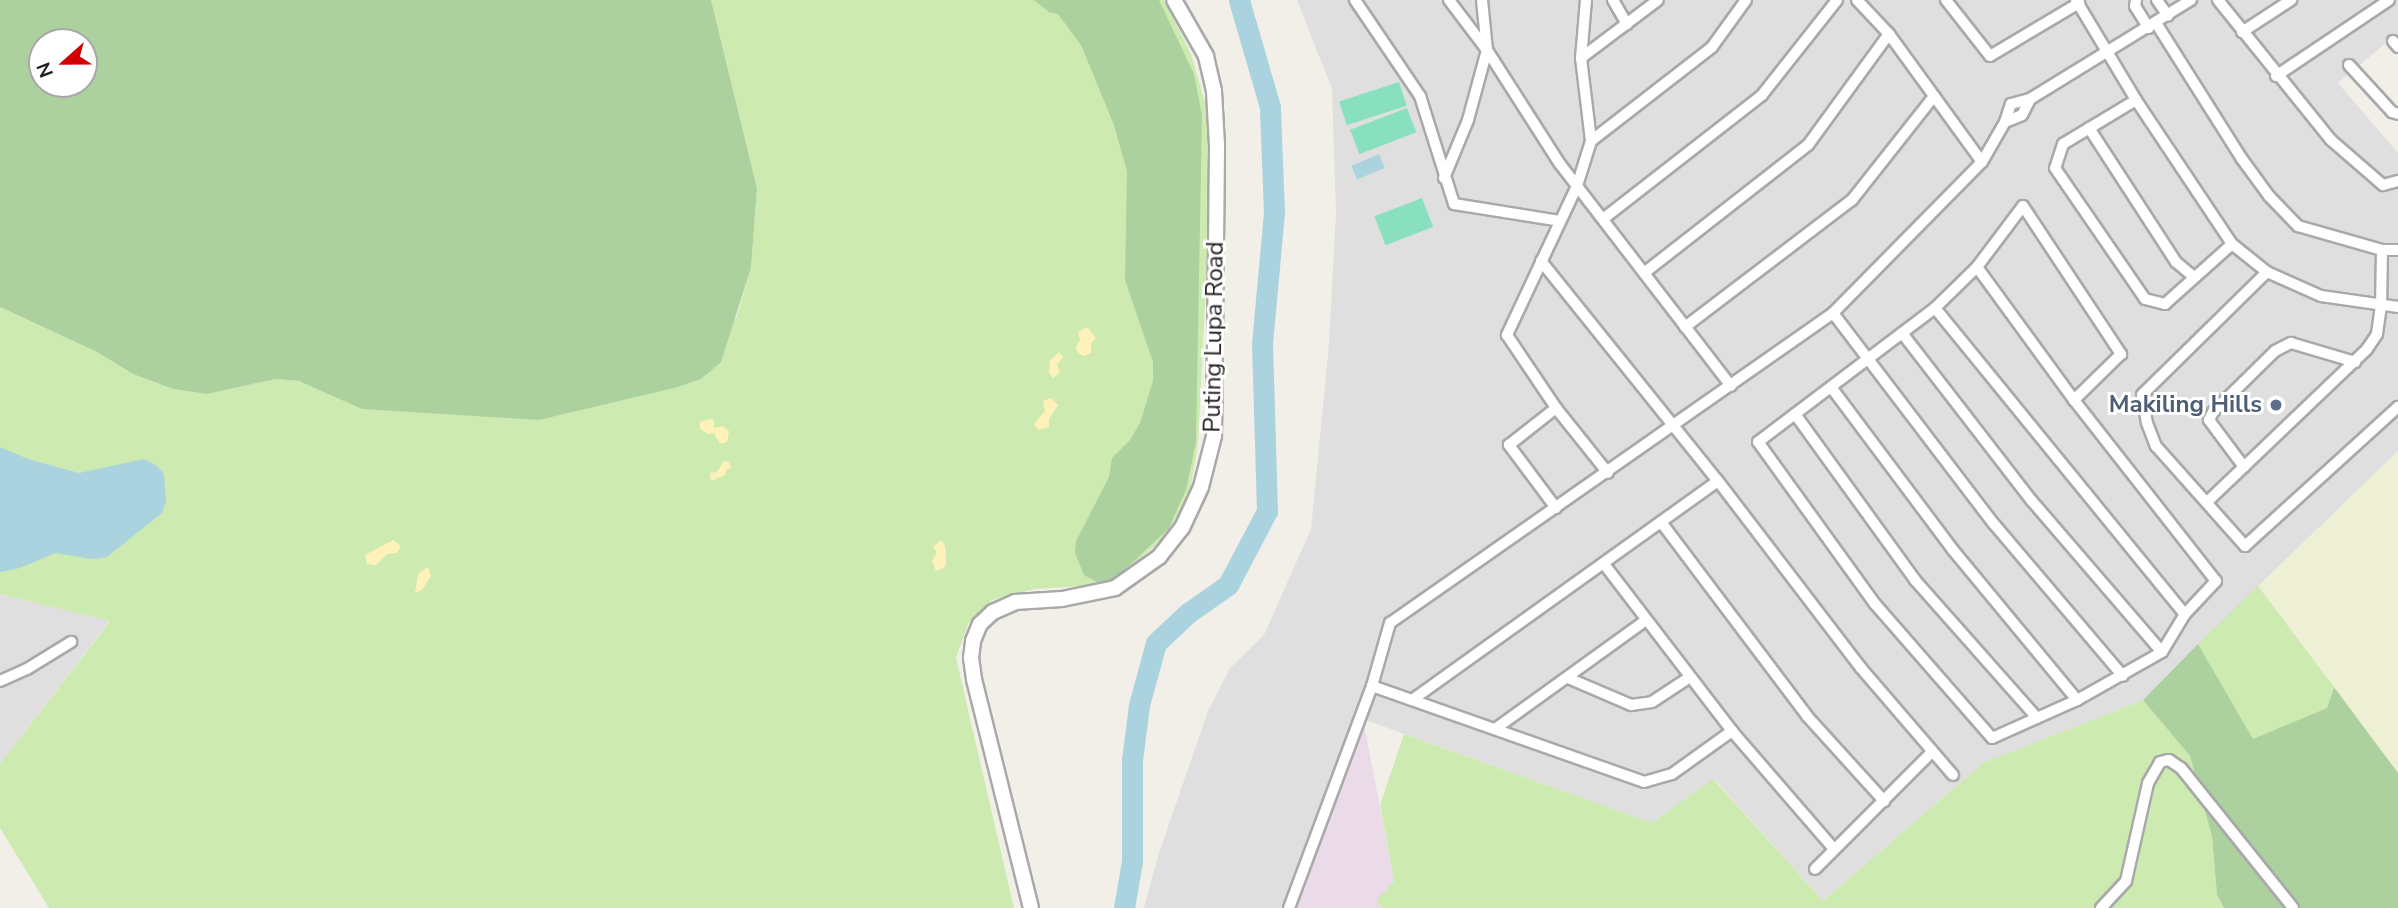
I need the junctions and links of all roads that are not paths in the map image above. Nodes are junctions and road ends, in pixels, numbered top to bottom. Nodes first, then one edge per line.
1 (1174, 0) edge
2 (1355, 0) edge
3 (1450, 0) edge
4 (1482, 0) edge
5 (1586, 0) edge
6 (1613, 0) edge
7 (1658, 0) edge
8 (1746, 0) edge
9 (1837, 0) edge
10 (1857, 0) edge
11 (1946, 0) edge
12 (2136, 0) edge
13 (2157, 0) edge
14 (2191, 0) edge
15 (2218, 0) edge
16 (2291, 0) edge
17 (2389, 0) edge
18 (2077, 2) edge
19 (2168, 16) junction
20 (1627, 24) junction
21 (2152, 25) junction
22 (2242, 32) junction
23 (1889, 34) junction
24 (1487, 50) junction
25 (2107, 54) junction
26 (1581, 58) junction
27 (2349, 65) dead end
28 (2276, 76) junction
29 (1934, 96) junction
30 (2136, 100) junction
31 (2398, 114) edge
32 (2089, 128) junction
33 (1591, 141) junction
34 (1982, 162) junction
35 (1444, 178) junction
36 (2398, 181) edge
37 (1577, 186) junction
38 (1603, 219) junction
39 (1560, 221) junction
40 (2232, 244) junction
41 (2382, 250) junction
42 (2398, 250) edge
43 (1541, 261) junction
44 (1977, 267) junction
45 (2267, 272) junction
46 (1644, 273) junction
47 (2194, 277) junction
48 (2381, 307) junction
49 (2398, 307) edge
50 (1935, 308) junction
51 (1833, 313) junction
52 (1685, 327) junction
53 (1902, 333) junction
54 (1870, 358) junction
55 (2354, 362) junction
56 (1731, 386) junction
57 (1831, 387) junction
58 (2074, 400) junction
59 (2398, 407) edge
60 (1556, 408) junction
61 (1794, 414) junction
62 (1674, 427) junction
63 (2244, 467) junction
64 (1608, 473) junction
65 (1718, 481) junction
66 (2207, 502) junction
67 (1556, 509) junction
68 (1661, 522) junction
69 (1604, 564) junction
70 (2185, 614) junction
71 (1646, 620) junction
72 (71, 642) dead end
73 (2162, 652) junction
74 (2123, 676) junction
75 (1690, 677) junction
76 (1568, 678) junction
77 (0, 681) edge
78 (1372, 686) junction
79 (1412, 700) junction
80 (2077, 700) junction
81 (2038, 718) junction
82 (1495, 729) junction
83 (1732, 731) junction
84 (1932, 752) junction
85 (1953, 775) dead end
86 (1884, 801) junction
87 (1833, 848) junction
88 (1815, 869) dead end
89 (1031, 908) edge
90 (1289, 908) edge
91 (2101, 908) edge
92 (2293, 908) edge

1 - 89 street, Puting Lupa Road
2 - 35 street
3 - 24 street
4 - 24 street
5 - 26 street
6 - 20 street
7 - 20 street
8 - 33 street
9 - 38 street
10 - 23 street
11 - 18 street
12 - 21 street
13 - 19 street
14 - 19 street
15 - 22 street
16 - 22 street
17 - 28 street
18 - 25 street
19 - 21 street
20 - 26 street
21 - 25 street
21 - 41 street
22 - 28 street
23 - 29 street
23 - 46 street
24 - 35 street
24 - 37 street
25 - 30 street
25 - 34 street
26 - 33 street
27 - 31 street
28 - 36 street
29 - 34 street
29 - 52 street
30 - 32 street
30 - 40 street
32 - 47 street
32 - 47 street
33 - 37 street
34 - 51 street
35 - 39 street
37 - 38 street
37 - 39 street
38 - 46 street
39 - 43 street
40 - 45 street
40 - 47 street
41 - 42 street
41 - 48 street
43 - 60 street
43 - 62 street
44 - 50 street
44 - 58 street
44 - 58 street
45 - 48 street
45 - 66 street
46 - 52 street
48 - 49 street
48 - 55 street
50 - 53 street
50 - 70 street
51 - 54 street
51 - 56 street
52 - 56 street
53 - 54 street
53 - 73 street
54 - 57 street
54 - 74 street
55 - 63 street
55 - 63 street
56 - 62 street
57 - 61 street
57 - 80 street
58 - 70 street
59 - 66 street
60 - 64 street
60 - 67 street
61 - 81 street
61 - 81 street
62 - 64 street
62 - 65 street
63 - 66 street
64 - 67 street
65 - 68 street
65 - 84 street
67 - 78 street
68 - 69 street
68 - 86 street
69 - 71 street
69 - 79 street
70 - 73 street
71 - 75 street
71 - 76 street
72 - 77 street
73 - 74 street
74 - 80 street
75 - 76 street
75 - 83 street
76 - 82 street
78 - 79 street
78 - 90 street
79 - 82 street
80 - 81 street
82 - 83 street
83 - 87 street
84 - 85 street
84 - 86 street
86 - 87 street
87 - 88 street
91 - 92 street

